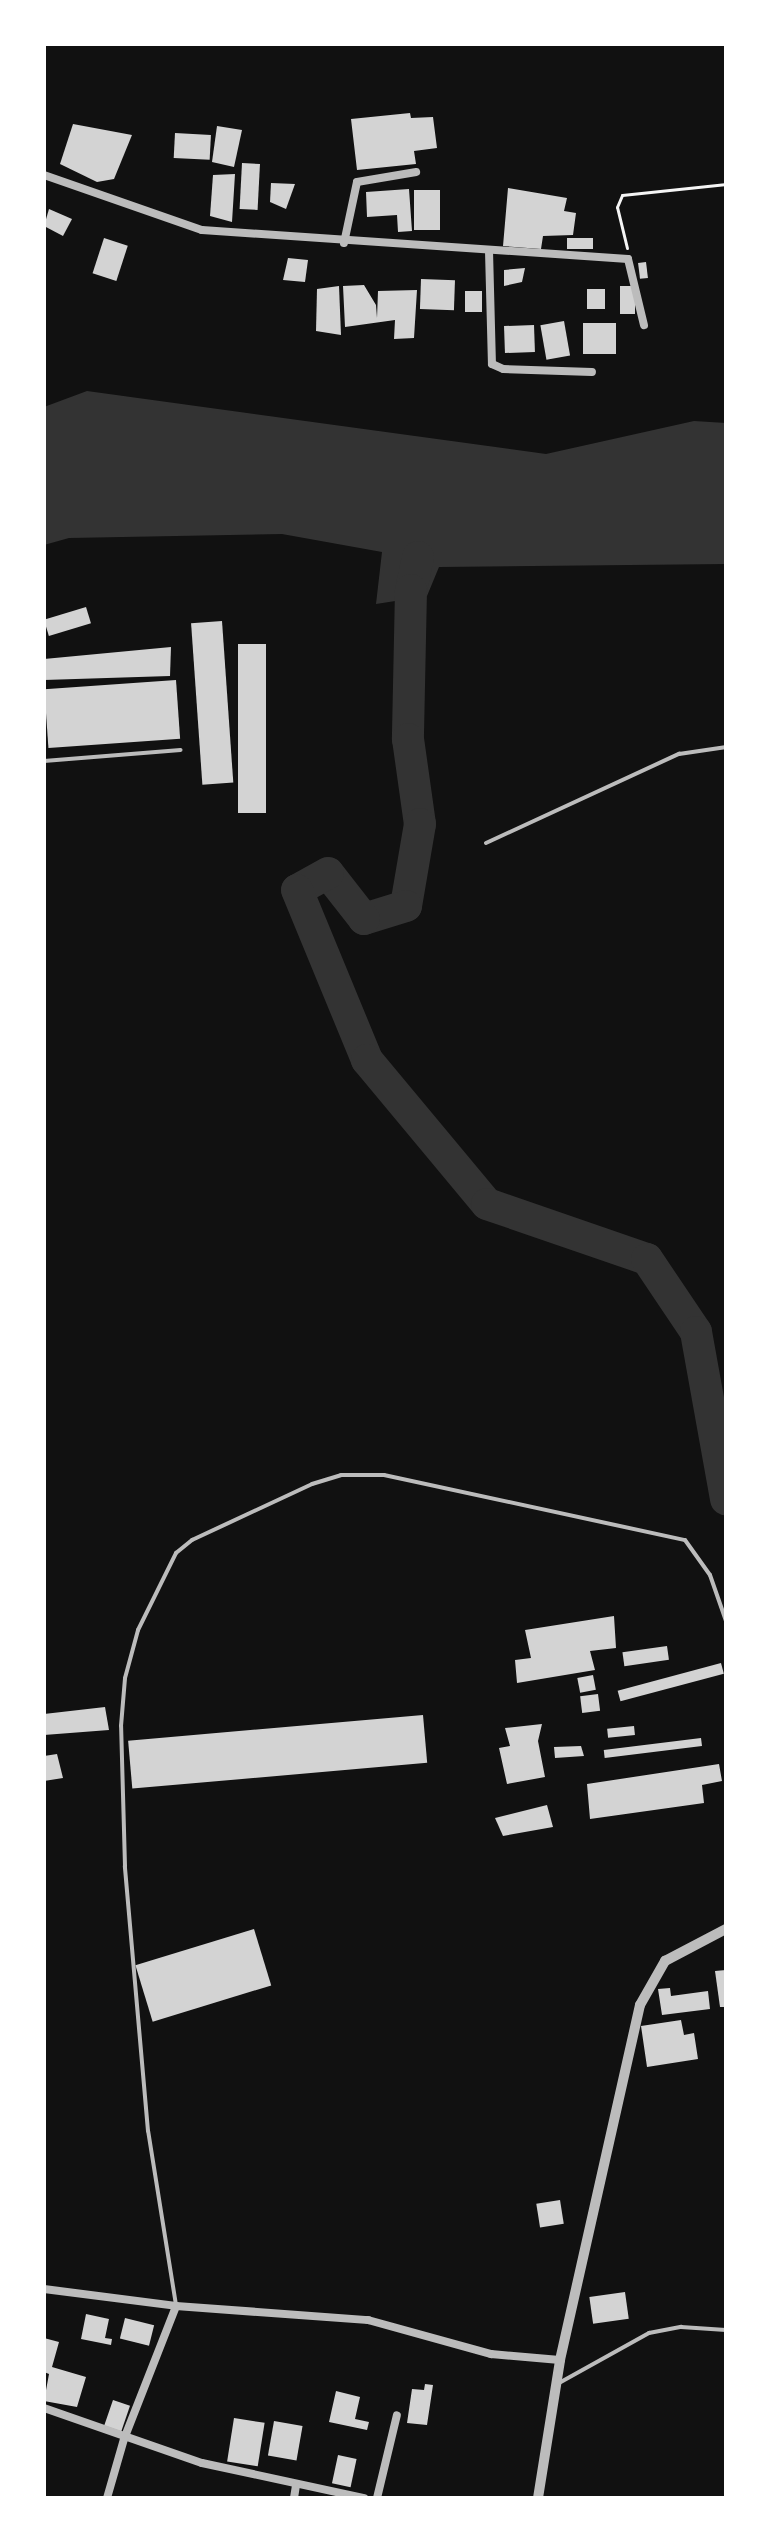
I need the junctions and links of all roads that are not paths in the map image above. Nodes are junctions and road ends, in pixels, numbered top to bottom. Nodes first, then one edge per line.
1 (416, 172) dead end
2 (44, 175) edge
3 (344, 243) junction
4 (489, 251) junction
5 (644, 325) dead end
6 (592, 372) dead end
7 (726, 747) edge
8 (181, 750) dead end
9 (44, 761) edge
10 (486, 843) dead end
11 (726, 1621) edge
12 (726, 1929) edge
13 (44, 2289) edge
14 (176, 2306) junction
15 (726, 2330) edge
16 (560, 2360) junction
17 (557, 2384) junction
18 (44, 2408) edge
19 (397, 2415) dead end
20 (124, 2439) junction
21 (296, 2485) junction
22 (107, 2498) edge
23 (294, 2498) edge
24 (364, 2498) edge
25 (377, 2498) edge
26 (538, 2498) edge

1 - 3 street
2 - 3 street
3 - 4 street
4 - 5 street
4 - 6 street
7 - 10 lane
8 - 9 lane
11 - 14 lane
12 - 16 street
13 - 14 street
14 - 16 street
14 - 20 street
15 - 17 lane
16 - 17 street
17 - 26 street
18 - 20 street
19 - 25 street
20 - 21 street
20 - 22 street
21 - 23 street
21 - 24 street

